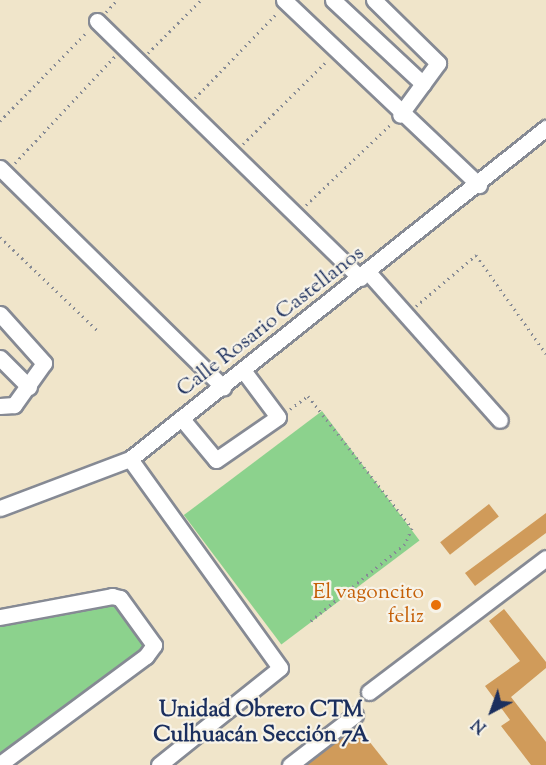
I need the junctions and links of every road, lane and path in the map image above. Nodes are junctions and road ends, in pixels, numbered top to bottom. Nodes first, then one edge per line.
1 (201, 0) edge
2 (333, 0) edge
3 (374, 0) edge
4 (285, 1) edge
5 (97, 21) joint
6 (123, 47) junction
7 (337, 52) junction
8 (140, 61) junction
9 (423, 84) junction
10 (185, 108) junction
11 (400, 115) junction
12 (0, 121) edge
13 (546, 128) edge
14 (233, 153) junction
15 (3, 171) edge
16 (479, 185) junction
17 (296, 215) junction
18 (0, 237) edge
19 (364, 275) junction
20 (0, 314) edge
21 (404, 316) junction
22 (98, 331) dead end
23 (546, 354) edge
24 (0, 358) edge
25 (243, 370) junction
26 (30, 387) junction
27 (223, 387) junction
28 (0, 406) edge
29 (278, 417) junction
30 (182, 419) junction
31 (500, 420) dead end
32 (130, 459) junction
33 (0, 508) edge
34 (546, 558) edge
35 (0, 617) edge
36 (308, 623) dead end
37 (369, 692) dead end
38 (355, 715) dead end
39 (0, 764) edge
40 (159, 765) edge
41 (290, 765) edge

1 - 8 path
2 - 9 street
3 - 9 street
4 - 7 street
4 - 10 path
5 - 6 street
5 - 12 path
6 - 8 street
6 - 15 path
7 - 11 street
7 - 14 path
8 - 10 street
9 - 11 street
10 - 14 street
11 - 16 street
11 - 17 path
13 - 16 street, Calle Rosario Castellanos
14 - 17 street
15 - 27 street
16 - 19 street, Calle Rosario Castellanos
17 - 19 street
18 - 22 path
19 - 21 street
19 - 25 street, Calle Rosario Castellanos
20 - 26 street
21 - 23 path
21 - 31 street
24 - 26 street
25 - 27 street, Calle Rosario Castellanos
25 - 29 street
26 - 28 street
27 - 30 street, Calle Rosario Castellanos
29 - 30 street
29 - 36 path
30 - 32 street, Calle Rosario Castellanos
32 - 33 street, Calle Rosario Castellanos
32 - 40 street
34 - 37 street
35 - 39 street
38 - 41 street

